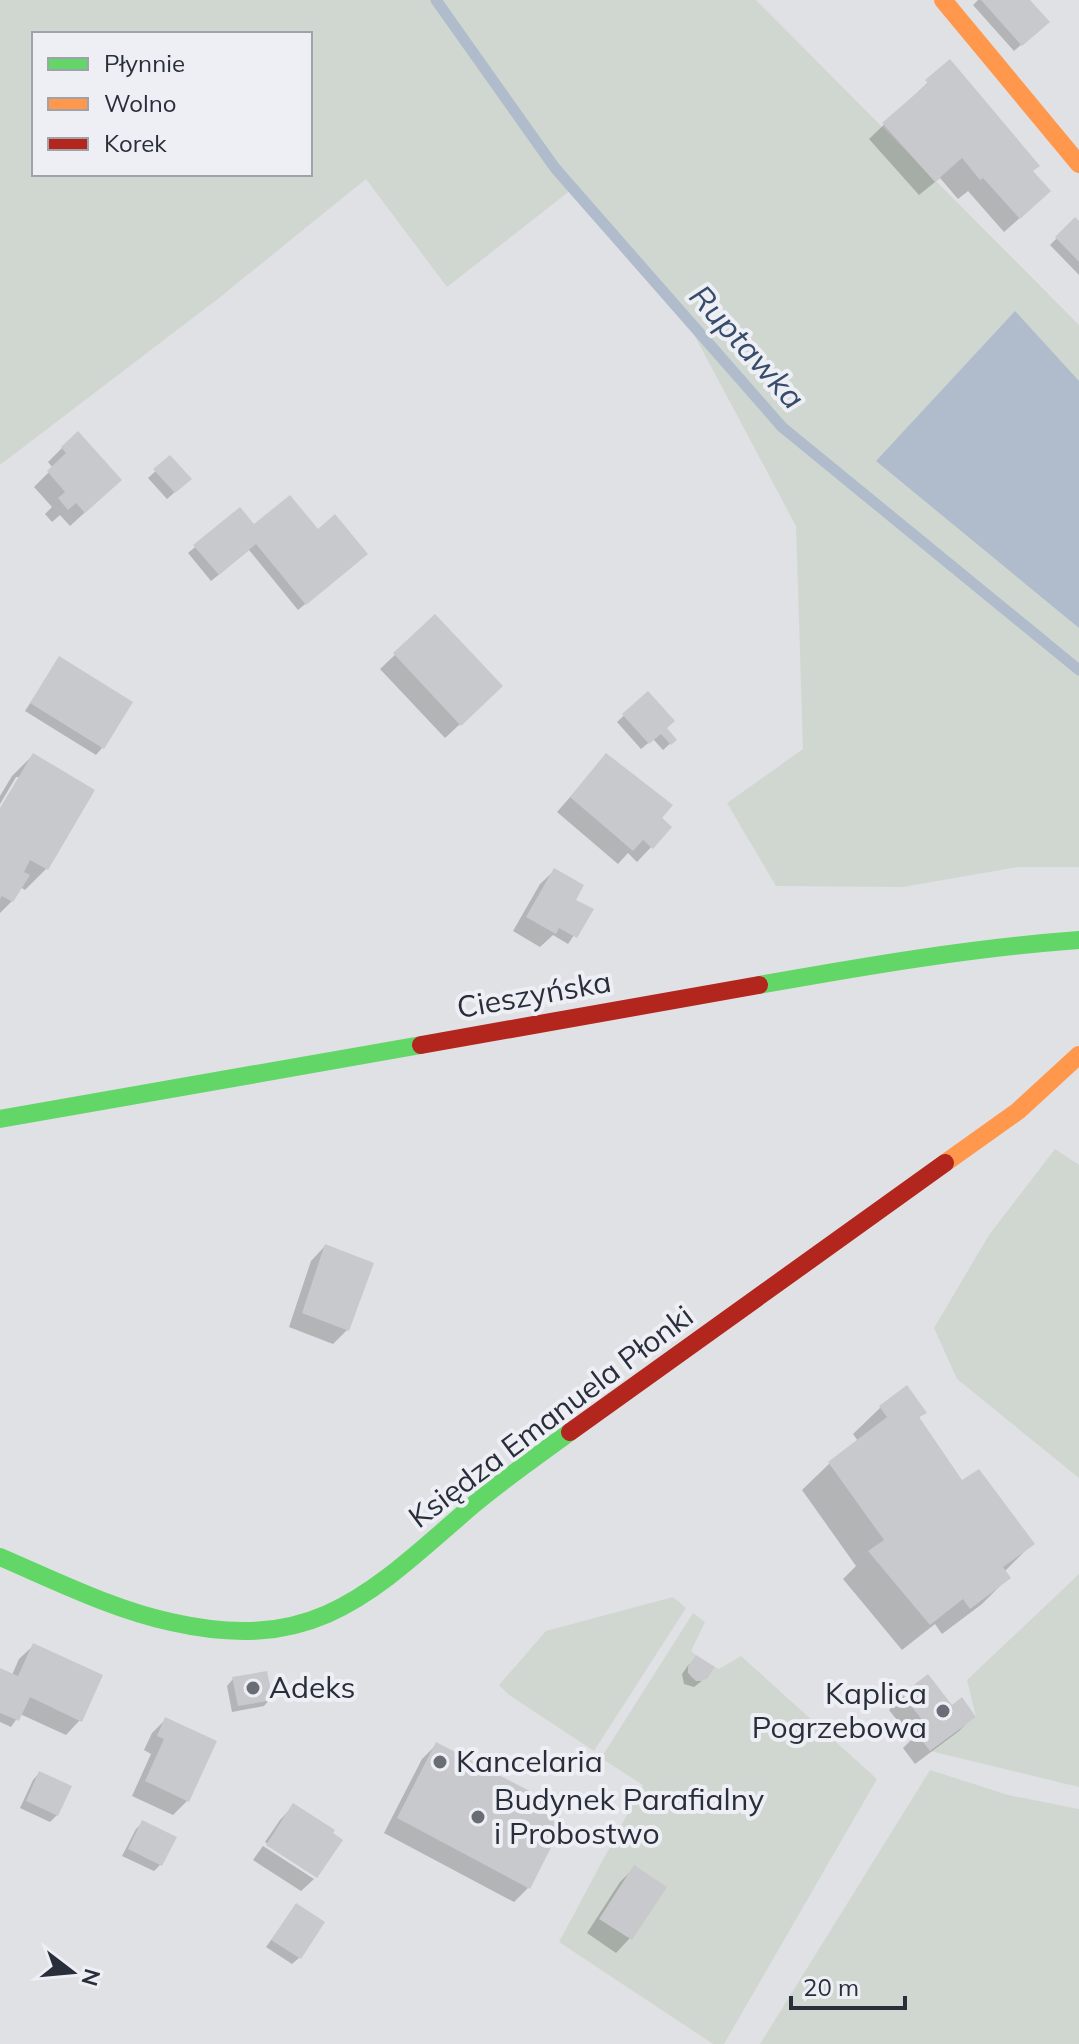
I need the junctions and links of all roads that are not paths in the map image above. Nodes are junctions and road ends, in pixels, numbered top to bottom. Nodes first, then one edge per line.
1 (943, 0) edge
2 (1079, 164) edge
3 (1079, 940) edge
4 (1079, 1055) edge
5 (0, 1119) edge
6 (0, 1557) edge

1 - 2 street
3 - 5 street, Cieszyńska
4 - 6 street, Księdza Emanuela Płonki

